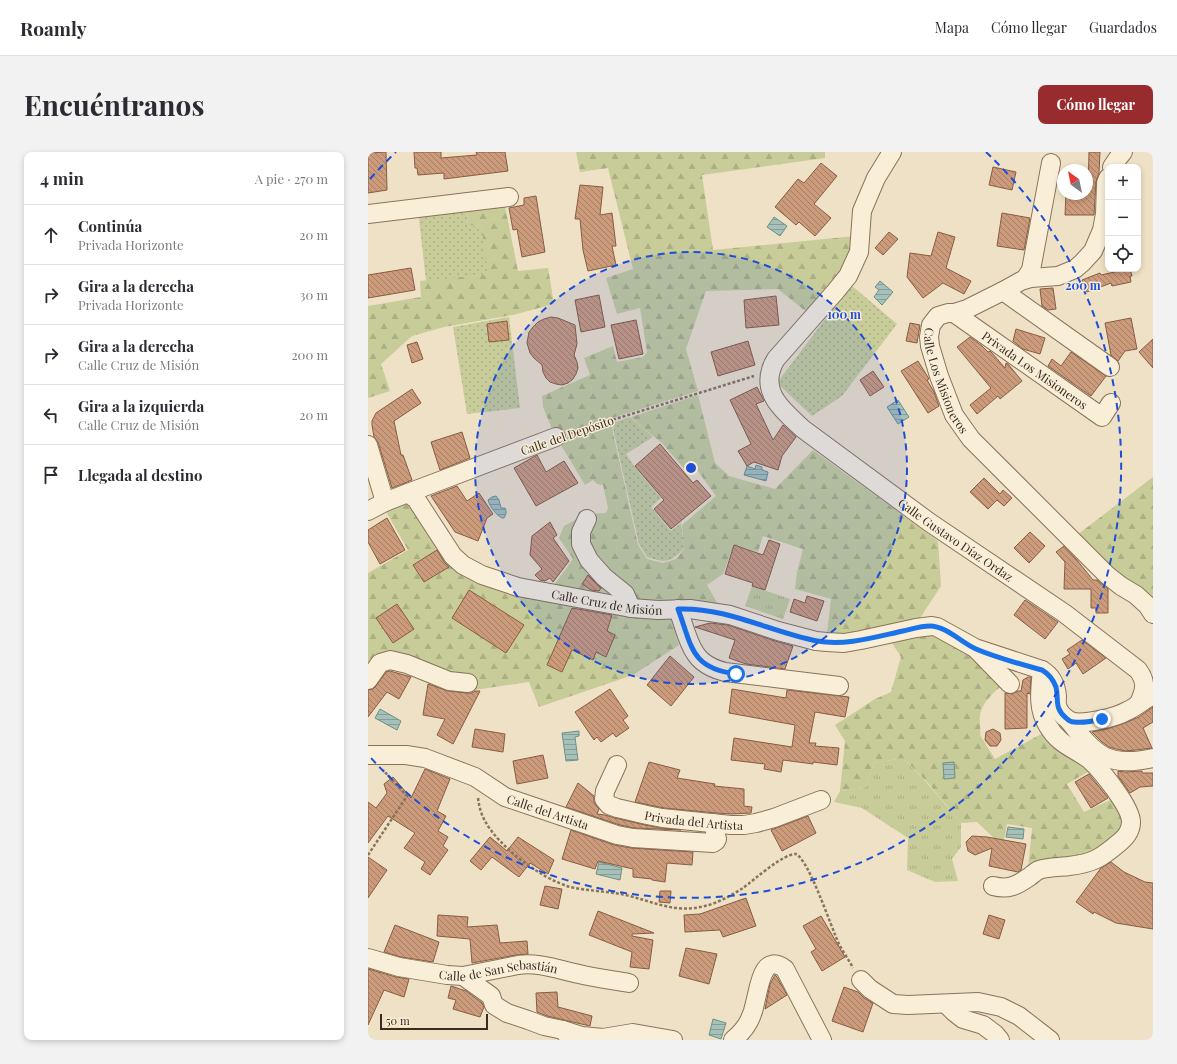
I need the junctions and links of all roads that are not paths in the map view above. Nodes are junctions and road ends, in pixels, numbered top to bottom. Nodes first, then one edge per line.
1 (892, 152) edge
2 (1123, 152) edge
3 (1051, 163) dead end
4 (1114, 164) edge
5 (509, 197) dead end
6 (1105, 200) edge
7 (368, 214) edge
8 (1025, 279) junction
9 (1004, 291) junction
10 (954, 313) junction
11 (1110, 368) dead end
12 (1111, 403) dead end
13 (556, 437) road end
14 (368, 445) edge
15 (408, 493) junction
16 (385, 502) junction
17 (368, 511) edge
18 (587, 519) dead end
19 (631, 608) junction
20 (678, 609) junction
21 (1153, 614) edge
22 (975, 648) junction
23 (1042, 670) junction
24 (368, 680) edge
25 (468, 683) dead end
26 (1010, 684) dead end
27 (839, 686) dead end
28 (1146, 699) edge
29 (1069, 720) junction
30 (368, 755) edge
31 (1153, 758) edge
32 (617, 765) dead end
33 (821, 800) dead end
34 (713, 823) junction
35 (993, 886) dead end
36 (368, 958) edge
37 (463, 976) junction
38 (861, 980) road end
39 (629, 983) dead end
40 (946, 1004) junction
41 (567, 1035) edge
42 (996, 1038) edge
43 (673, 1040) edge
44 (733, 1040) edge
45 (822, 1040) edge
46 (1050, 1040) edge

1 - 28 street, Calle Gustavo Díaz Ordaz
2 - 4 street
3 - 8 street
5 - 7 street
6 - 8 street, Calle Los Misioneros
8 - 9 street, Calle Los Misioneros
9 - 10 street, Calle Los Misioneros
9 - 11 street
10 - 12 street, Privada Los Misioneros
10 - 21 street, Calle Los Misioneros
13 - 15 street, Calle del Depósito
14 - 16 street
15 - 16 street, Calle del Depósito
15 - 19 street, Calle Cruz de Misión
16 - 17 street, Calle del Depósito
18 - 19 street
19 - 20 street, Calle Cruz de Misión
20 - 22 street, Calle Cruz de Misión
20 - 27 street
22 - 23 street, Calle Cruz de Misión
22 - 26 street
23 - 29 street
23 - 35 street
24 - 25 street
28 - 29 street
29 - 31 street
30 - 34 street, Calle del Artista
32 - 34 street, Privada del Artista
33 - 34 street, Privada del Artista
36 - 37 street, Calle de San Sebastián
37 - 39 street, Calle de San Sebastián
37 - 41 street
38 - 40 street
40 - 42 street
40 - 46 street
41 - 43 street
44 - 45 street

